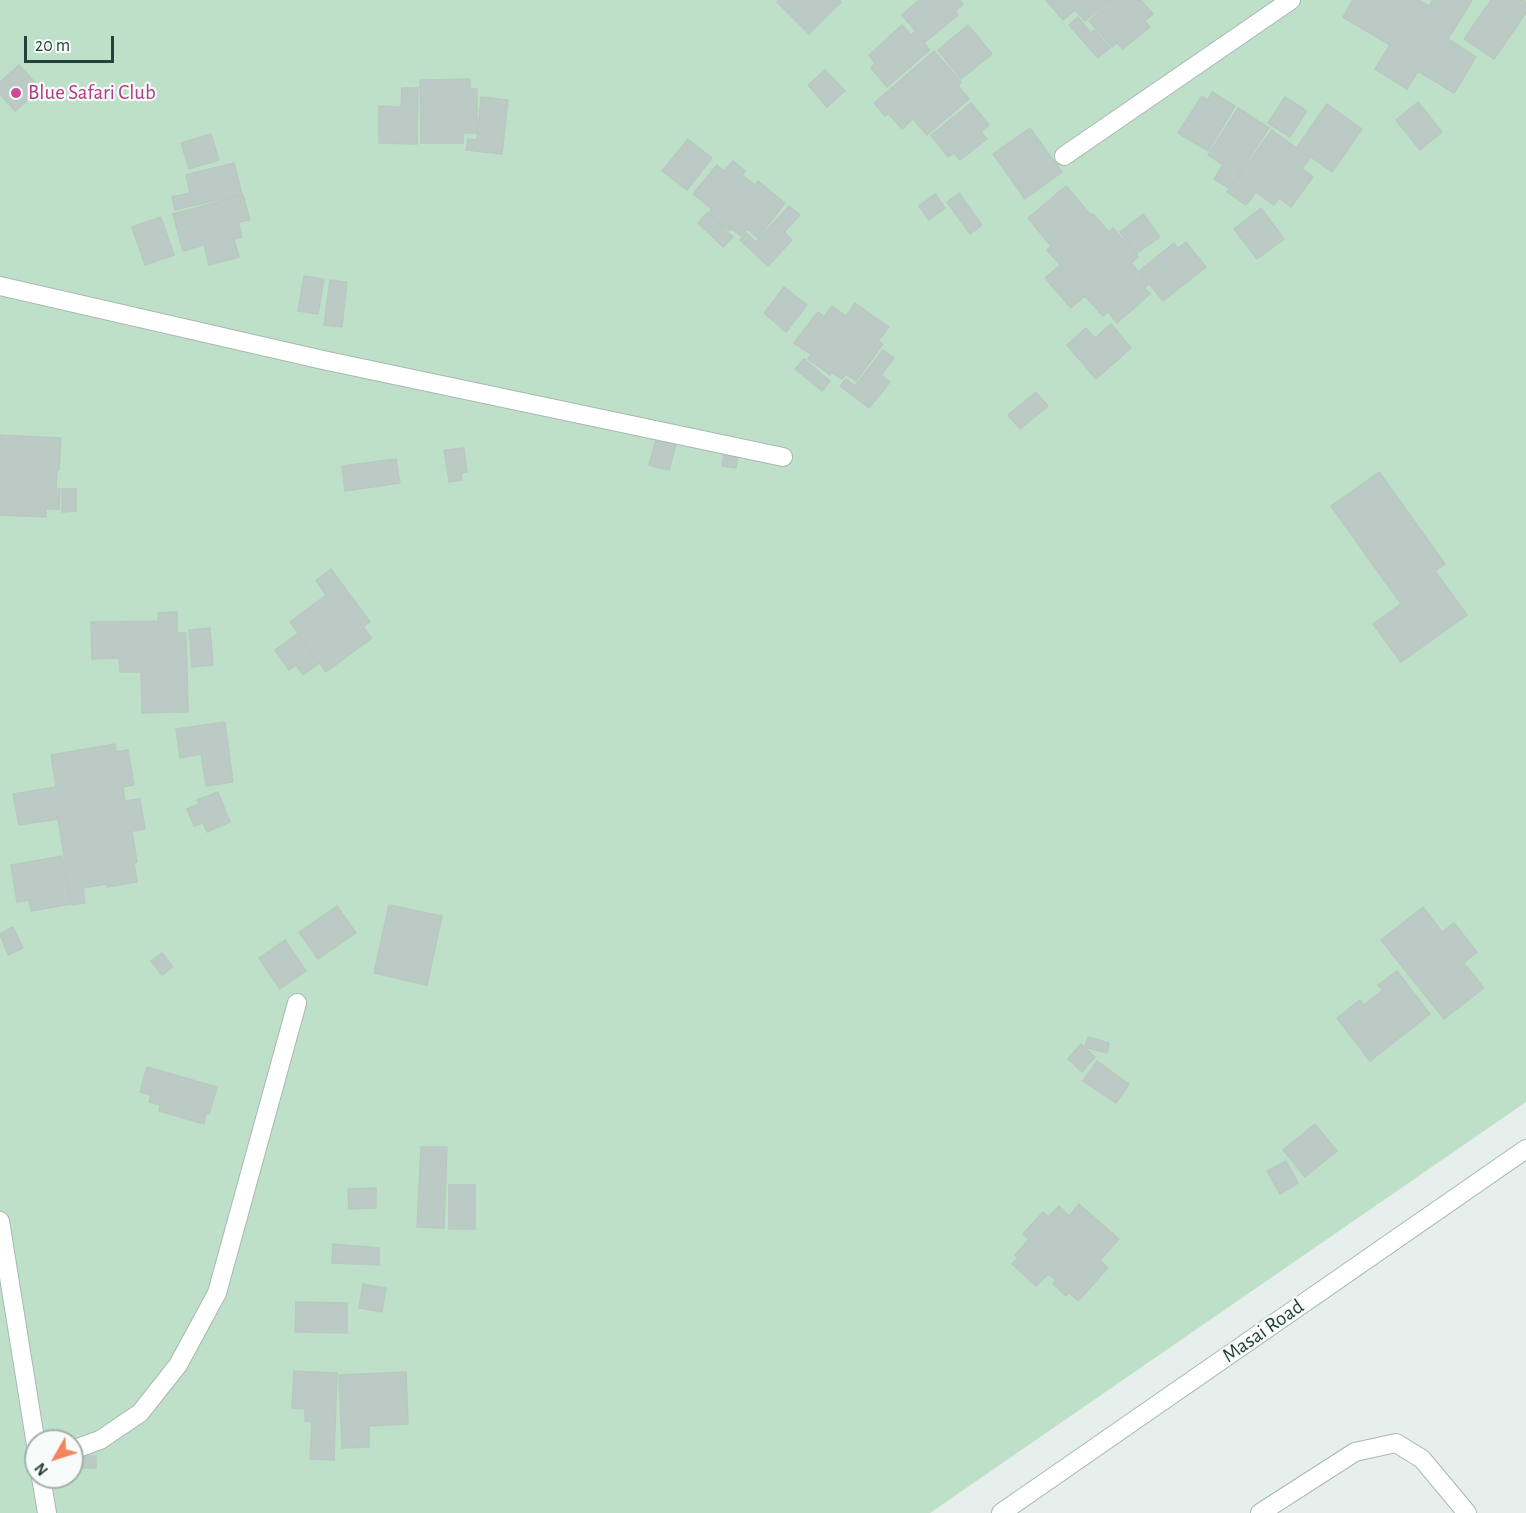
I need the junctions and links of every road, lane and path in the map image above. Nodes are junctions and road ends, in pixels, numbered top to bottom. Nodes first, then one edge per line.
1 (1291, 0) edge
2 (1064, 156) dead end
3 (0, 286) edge
4 (783, 457) dead end
5 (297, 1003) dead end
6 (1526, 1149) edge
7 (0, 1221) edge
8 (33, 1429) edge
9 (84, 1446) edge
10 (43, 1489) edge
11 (47, 1513) edge
12 (1001, 1513) edge
13 (1260, 1513) edge
14 (1467, 1513) edge

1 - 2 street
3 - 4 street
5 - 9 street
6 - 12 street, Masai Road
7 - 8 street
10 - 11 street
13 - 14 street

